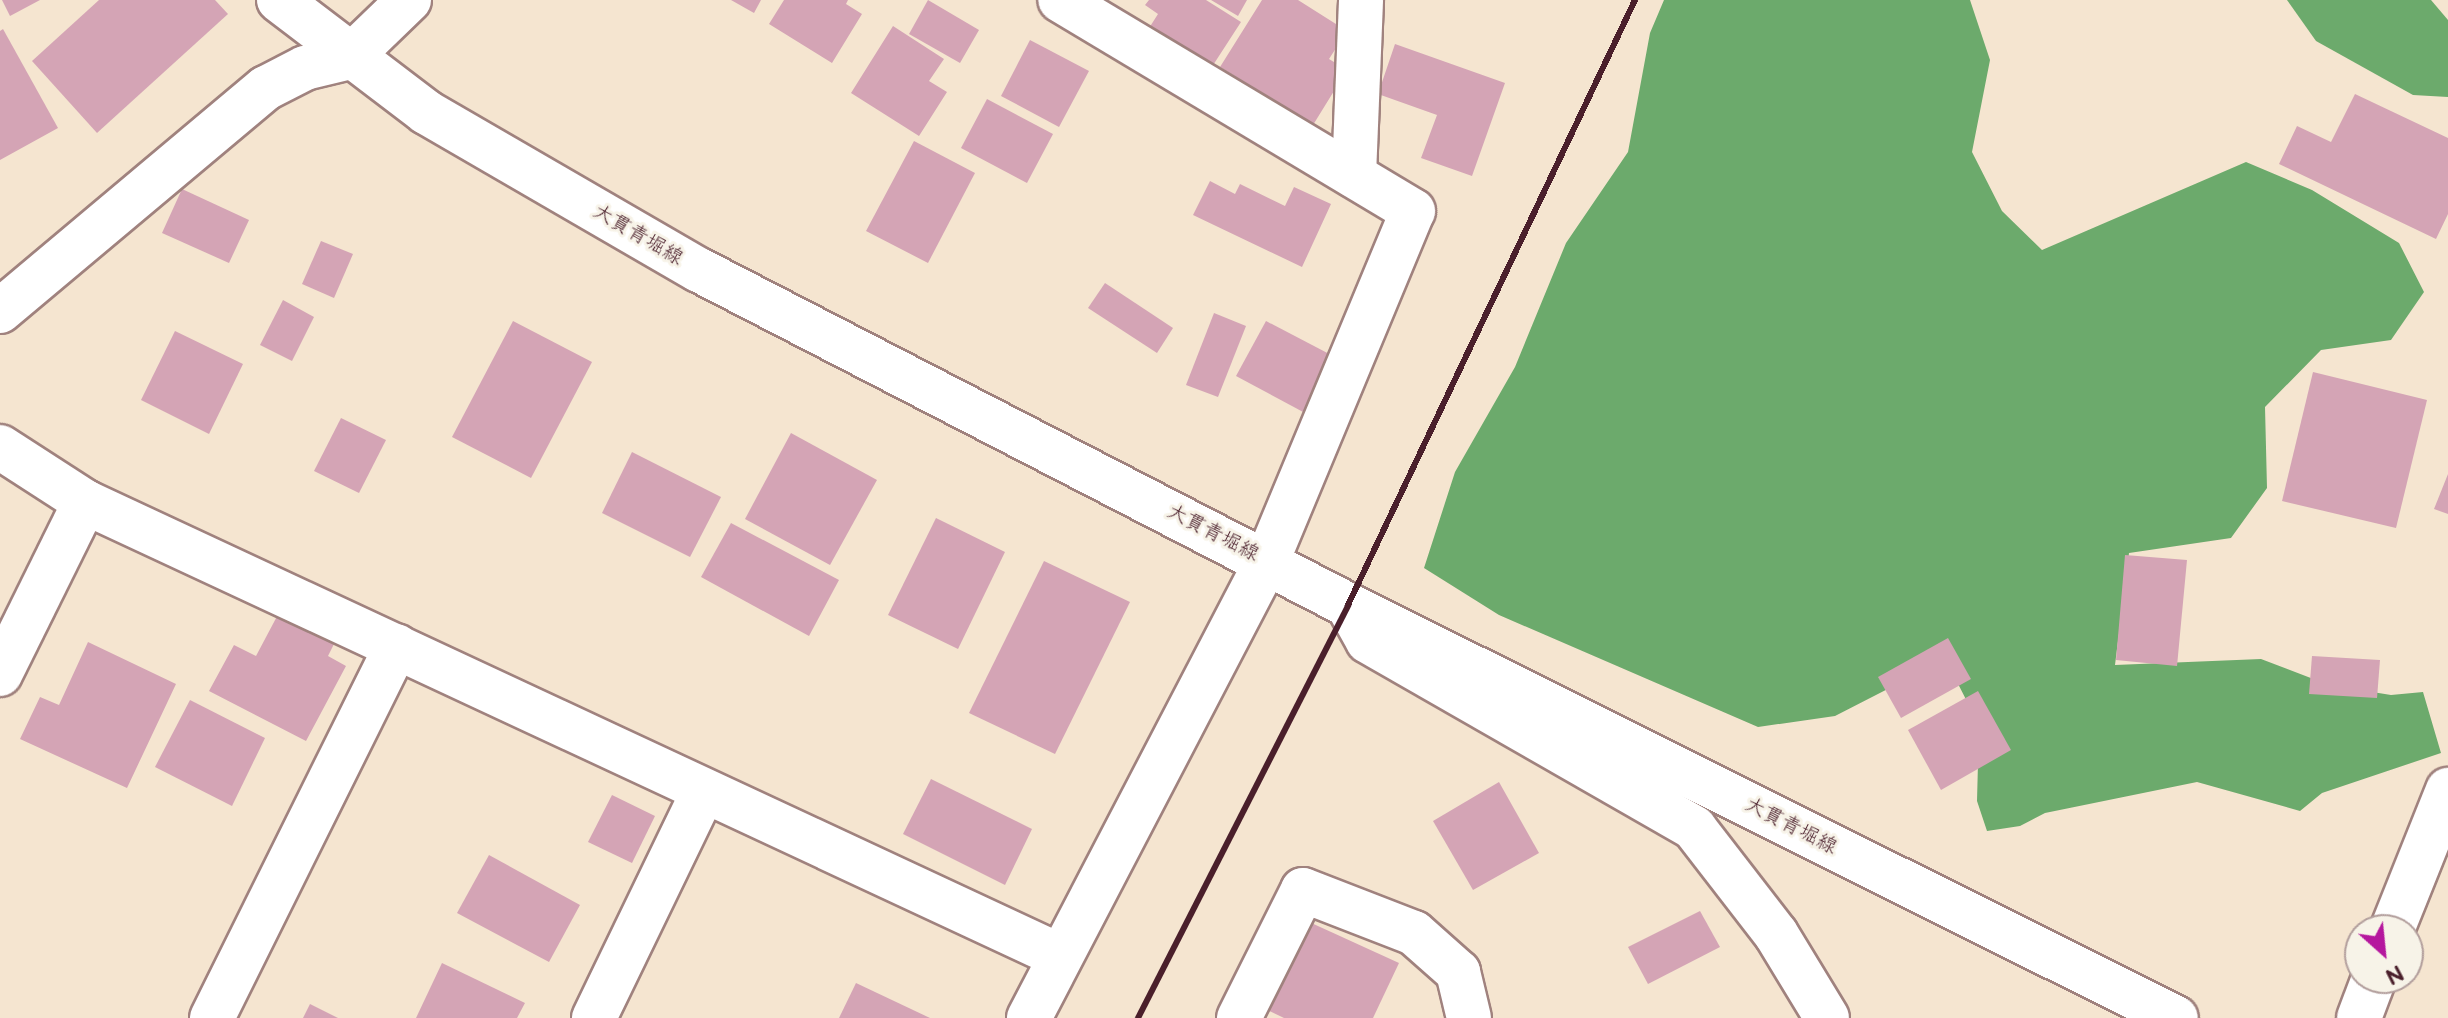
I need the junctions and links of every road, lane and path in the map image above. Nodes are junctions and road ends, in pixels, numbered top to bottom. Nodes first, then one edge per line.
1 (279, 0) edge
2 (409, 0) edge
3 (1060, 0) edge
4 (1361, 0) edge
5 (350, 57) junction
6 (1354, 175) junction
7 (0, 311) edge
8 (0, 447) edge
9 (85, 502) junction
10 (1267, 561) junction
11 (1348, 605) junction
12 (397, 646) junction
13 (0, 674) edge
14 (2448, 790) edge
15 (703, 793) junction
16 (2398, 914) edge
17 (1058, 955) junction
18 (2368, 994) edge
19 (212, 1018) edge
20 (594, 1018) edge
21 (1029, 1018) edge
22 (1239, 1018) edge
23 (1469, 1018) edge
24 (1827, 1018) edge
25 (2176, 1018) edge
26 (2359, 1018) edge

1 - 5 main road, 大貫青堀線
2 - 5 main road
3 - 6 main road
4 - 6 main road
5 - 7 main road
5 - 10 main road, 大貫青堀線
6 - 10 main road
8 - 9 main road
9 - 12 main road
9 - 13 main road
10 - 11 main road, 大貫青堀線
10 - 17 main road
11 - 24 main road
11 - 25 main road, 大貫青堀線
12 - 15 main road
12 - 19 main road
14 - 16 main road
15 - 17 main road
15 - 20 main road
17 - 21 main road
18 - 26 main road
22 - 23 main road

